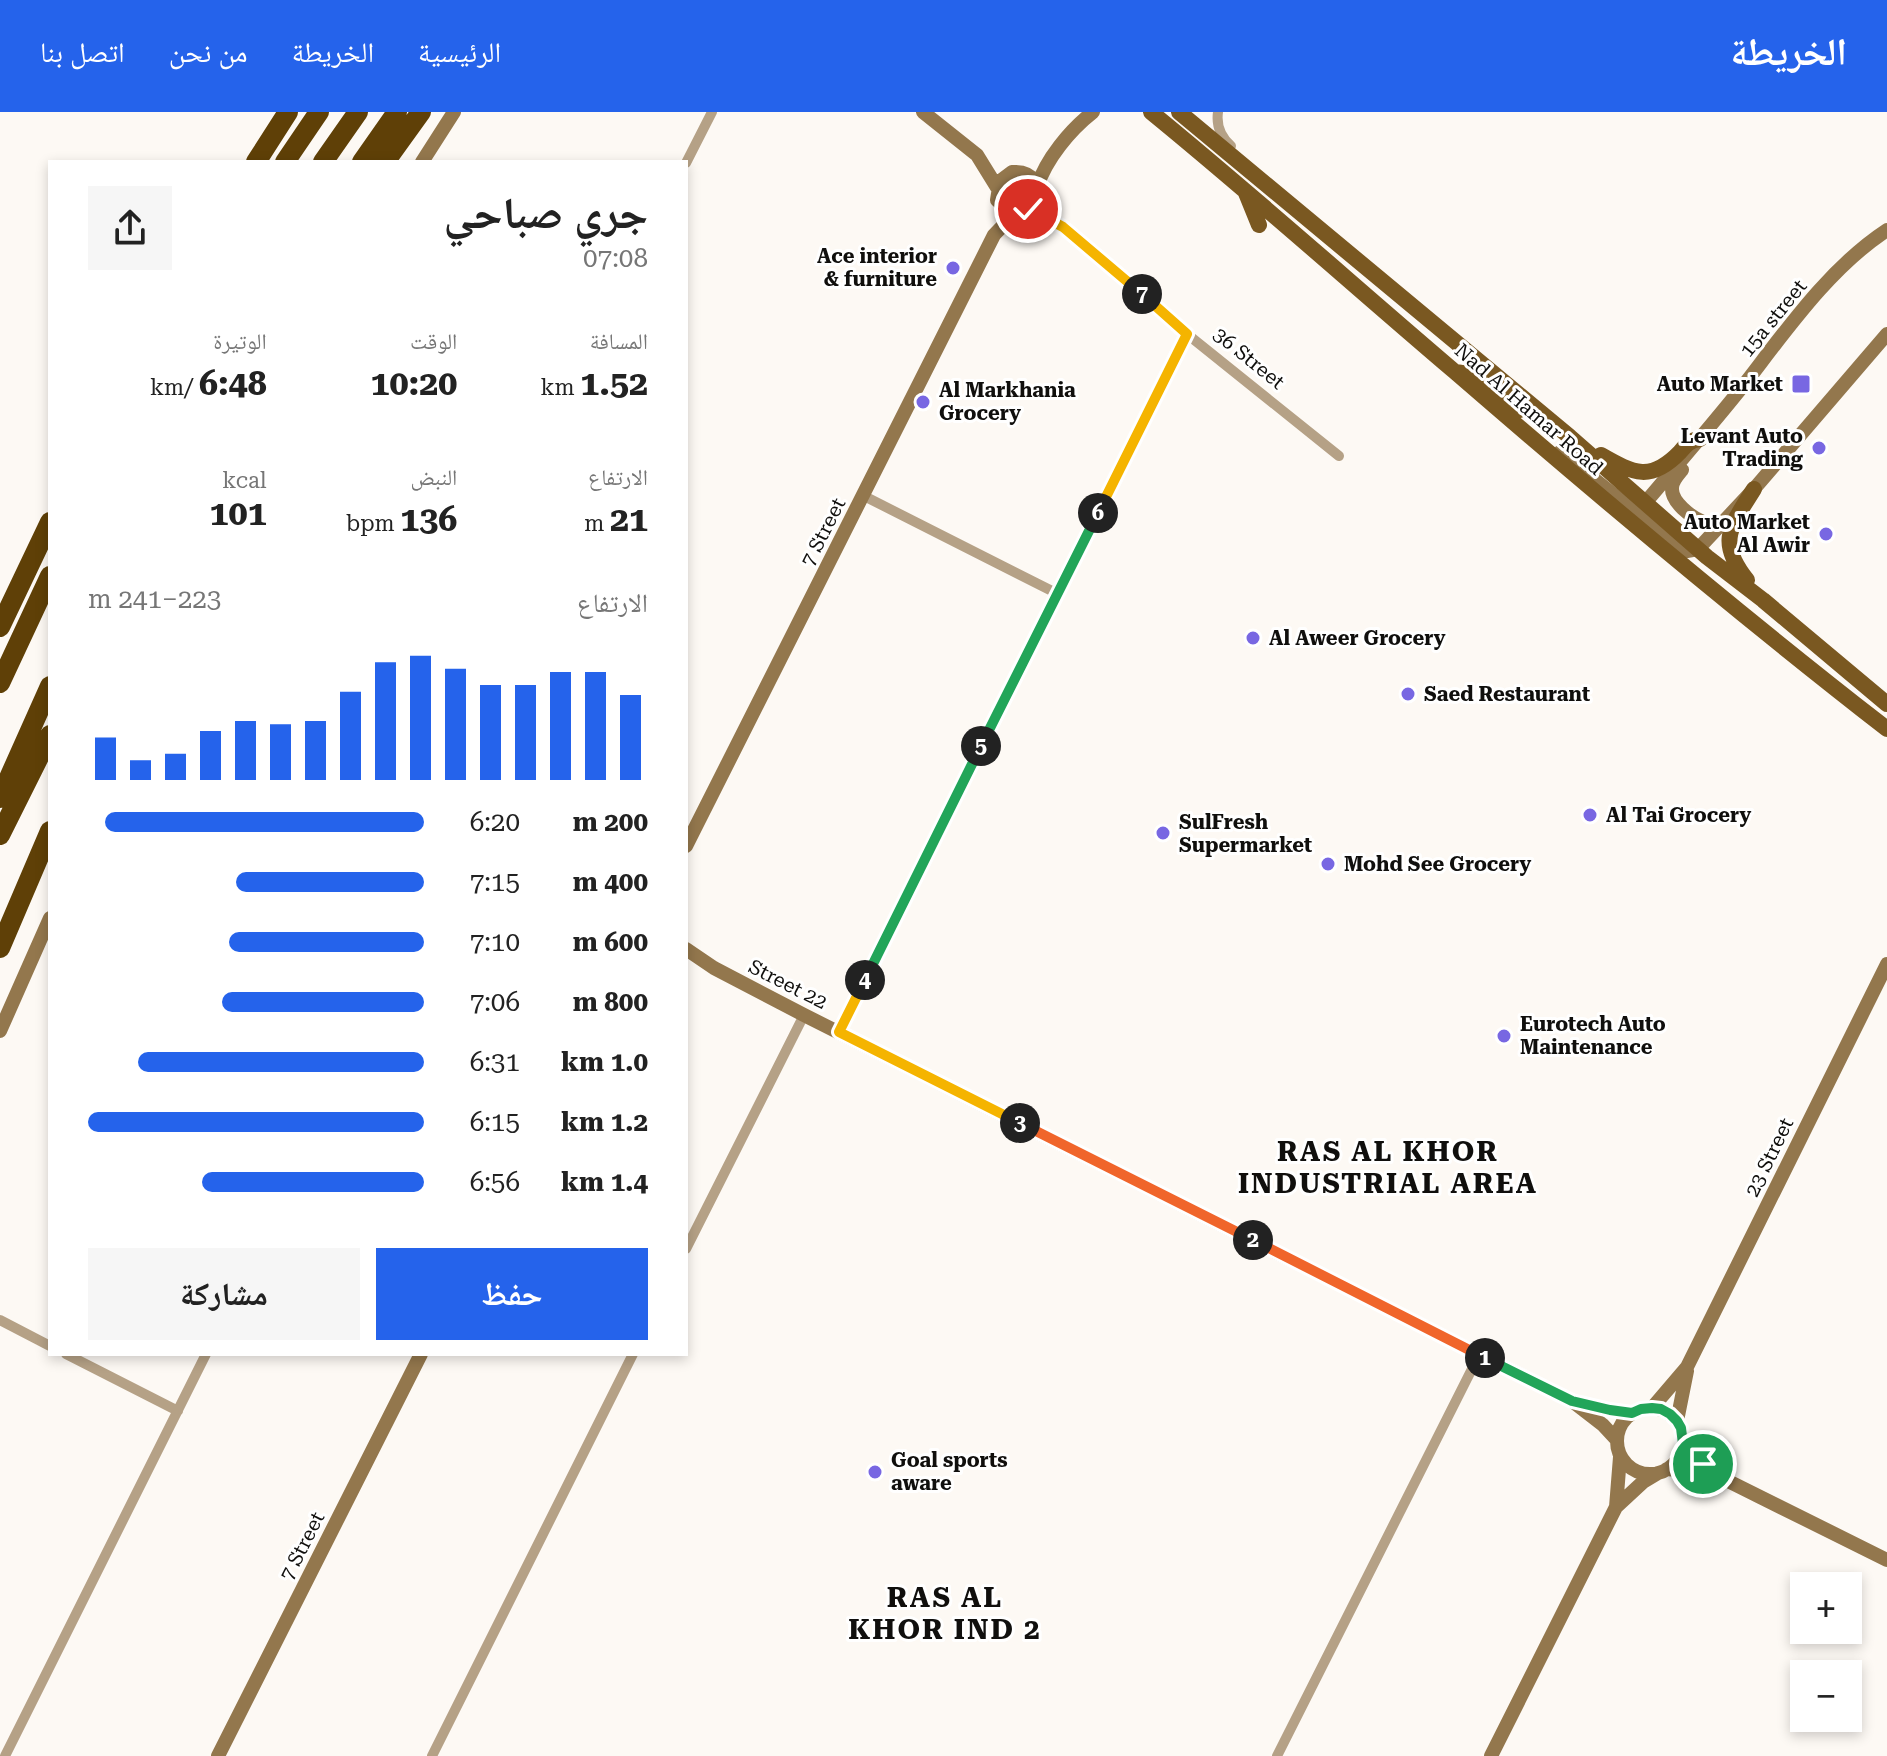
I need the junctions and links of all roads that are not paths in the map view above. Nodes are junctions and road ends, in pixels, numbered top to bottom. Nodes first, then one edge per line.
1 (272, 112) edge
2 (288, 112) edge
3 (319, 112) edge
4 (358, 112) edge
5 (397, 112) edge
6 (421, 112) edge
7 (454, 112) edge
8 (712, 112) edge
9 (923, 112) edge
10 (1079, 112) edge
11 (1093, 112) edge
12 (1151, 112) edge
13 (1179, 112) edge
14 (1218, 112) edge
15 (977, 155) junction
16 (241, 160) edge
17 (257, 160) edge
18 (286, 160) edge
19 (324, 160) edge
20 (363, 160) edge
21 (386, 160) edge
22 (423, 160) edge
23 (688, 160) edge
24 (1015, 172) junction
25 (1250, 182) junction
26 (1037, 190) junction
27 (997, 194) junction
28 (1019, 212) junction
29 (1259, 225) dead end
30 (1063, 227) junction
31 (1887, 230) edge
32 (994, 235) junction
33 (1187, 334) junction
34 (1887, 334) edge
35 (1454, 372) junction
36 (1570, 437) junction
37 (1700, 439) junction
38 (1339, 456) dead end
39 (1625, 486) junction
40 (1754, 489) junction
41 (864, 496) junction
42 (1641, 515) junction
43 (1723, 523) junction
44 (48, 526) edge
45 (1698, 549) junction
46 (1686, 568) junction
47 (48, 580) edge
48 (1058, 594) junction
49 (1763, 600) junction
50 (0, 627) edge
51 (1814, 643) junction
52 (0, 683) edge
53 (48, 690) edge
54 (1887, 704) edge
55 (1841, 707) dead end
56 (1861, 709) junction
57 (1887, 729) edge
58 (48, 739) edge
59 (0, 798) edge
60 (0, 835) edge
61 (48, 836) edge
62 (688, 842) edge
63 (48, 852) edge
64 (25, 888) junction
65 (48, 923) edge
66 (0, 948) edge
67 (688, 950) edge
68 (688, 962) edge
69 (1887, 964) edge
70 (714, 968) junction
71 (804, 1015) junction
72 (0, 1031) edge
73 (839, 1032) junction
74 (688, 1245) edge
75 (0, 1320) edge
76 (48, 1345) edge
77 (1479, 1355) junction
78 (70, 1356) edge
79 (205, 1356) edge
80 (420, 1356) edge
81 (632, 1356) edge
82 (1687, 1367) junction
83 (1572, 1401) junction
84 (1652, 1408) junction
85 (178, 1411) junction
86 (1632, 1413) junction
87 (1677, 1421) junction
88 (1616, 1439) junction
89 (1683, 1444) junction
90 (1620, 1457) junction
91 (1663, 1471) junction
92 (1714, 1474) junction
93 (1616, 1507) junction
94 (1887, 1560) edge
95 (5, 1756) edge
96 (218, 1756) edge
97 (432, 1756) edge
98 (1277, 1756) edge
99 (1491, 1756) edge

1 - 16 highway
2 - 17 highway
3 - 18 highway
4 - 19 highway
5 - 20 highway
6 - 21 highway
7 - 22 street
8 - 23 street
9 - 15 street
10 - 24 street
11 - 26 street
12 - 25 main road, Nad Al Hamar Road
13 - 25 main road, Nad Al Hamar Road
14 - 25 street
15 - 24 street
15 - 27 street
24 - 26 street
24 - 27 street
25 - 29 main road
25 - 35 main road, Nad Al Hamar Road
25 - 36 main road, Nad Al Hamar Road
26 - 28 street
26 - 30 street, 36 Street
27 - 28 street
27 - 32 street, 7 Street
28 - 30 street, 36 Street
28 - 32 street, 7 Street
30 - 33 street, 36 Street
31 - 37 street, 15a street
32 - 41 street, 7 Street
33 - 38 street, 36 Street
33 - 48 street
34 - 40 street
35 - 39 main road
35 - 42 main road, Nad Al Hamar Road
36 - 37 main road
36 - 39 main road, Nad Al Hamar Road
37 - 42 street, 15a street
37 - 43 street
39 - 42 main road, Nad Al Hamar Road
40 - 43 street
40 - 49 main road
41 - 48 street
41 - 62 street, 7 Street
42 - 45 main road, Nad Al Hamar Road
42 - 46 main road, Nad Al Hamar Road
43 - 45 street
44 - 50 highway
45 - 49 main road, Nad Al Hamar Road
46 - 51 main road
46 - 56 main road, Nad Al Hamar Road
47 - 52 highway
48 - 73 street
49 - 51 main road, Nad Al Hamar Road
51 - 54 main road, Nad Al Hamar Road
53 - 59 highway
55 - 56 main road
56 - 57 main road, Nad Al Hamar Road
58 - 60 highway
61 - 64 highway
63 - 64 highway
64 - 66 highway
65 - 72 street
67 - 70 street, Street 22
68 - 70 street, Street 22
69 - 82 street, 23 Street
70 - 71 street, Street 22
71 - 73 street, Street 22
71 - 74 street
73 - 77 street, Street 22
75 - 76 street
77 - 83 street, Street 22
77 - 98 street
78 - 85 street
79 - 85 street
80 - 96 street, 7 Street
81 - 97 street
82 - 84 street, 23 Street
82 - 87 street, 23 Street
83 - 86 street, Street 22
83 - 88 street, Street 22
84 - 86 street
84 - 87 street
85 - 95 street
86 - 88 street
87 - 89 street
88 - 90 street
89 - 91 street
89 - 92 street
90 - 91 street
90 - 93 street
91 - 92 street
91 - 93 street
92 - 94 street
93 - 99 street

